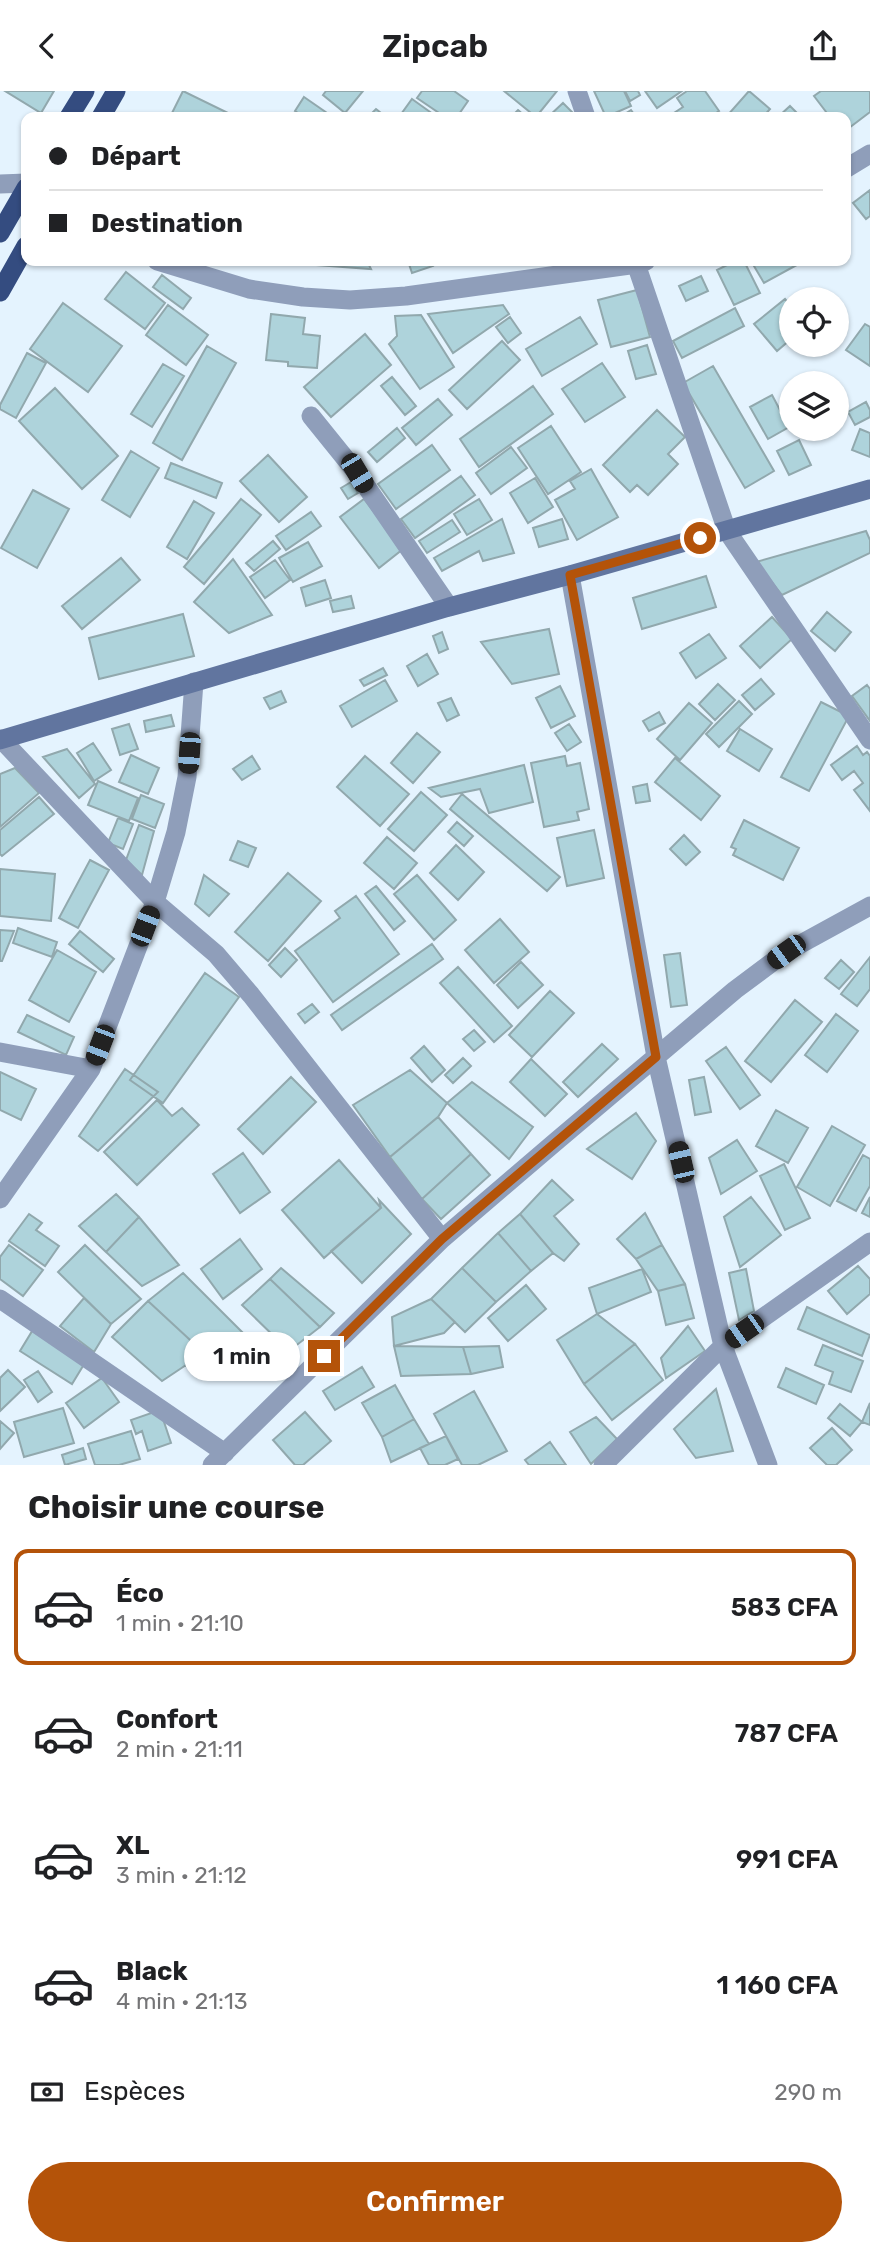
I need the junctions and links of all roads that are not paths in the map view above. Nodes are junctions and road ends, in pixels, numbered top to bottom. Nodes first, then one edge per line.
1 (85, 91) edge
2 (116, 91) edge
3 (577, 91) edge
4 (72, 112) edge
5 (104, 112) edge
6 (584, 112) edge
7 (870, 154) edge
8 (851, 165) edge
9 (0, 184) edge
10 (21, 186) edge
11 (21, 195) edge
12 (0, 233) edge
13 (21, 255) edge
14 (173, 266) edge
15 (612, 266) edge
16 (640, 266) edge
17 (0, 292) edge
18 (312, 416) dead end
19 (870, 489) edge
20 (726, 531) junction
21 (570, 575) junction
22 (449, 607) junction
23 (194, 682) junction
24 (1, 740) edge
25 (870, 740) edge
26 (155, 902) junction
27 (870, 906) edge
28 (0, 1052) edge
29 (656, 1057) junction
30 (91, 1069) junction
31 (0, 1199) edge
32 (442, 1239) junction
33 (870, 1242) edge
34 (0, 1299) edge
35 (723, 1346) junction
36 (219, 1459) edge
37 (603, 1465) edge
38 (768, 1465) edge

1 - 4 highway
2 - 5 highway
3 - 6 street
7 - 8 street
9 - 10 street
11 - 12 highway
13 - 17 highway
14 - 15 street
16 - 20 street
18 - 22 street
19 - 20 main road
20 - 21 main road
20 - 25 street
21 - 22 main road
21 - 29 street
22 - 23 main road
23 - 24 main road
23 - 26 street
24 - 26 street
26 - 30 street
26 - 32 street
27 - 29 street
28 - 30 street
29 - 32 street
29 - 35 street
30 - 31 street
32 - 36 street
33 - 35 street
34 - 36 street
35 - 37 street
35 - 38 street

